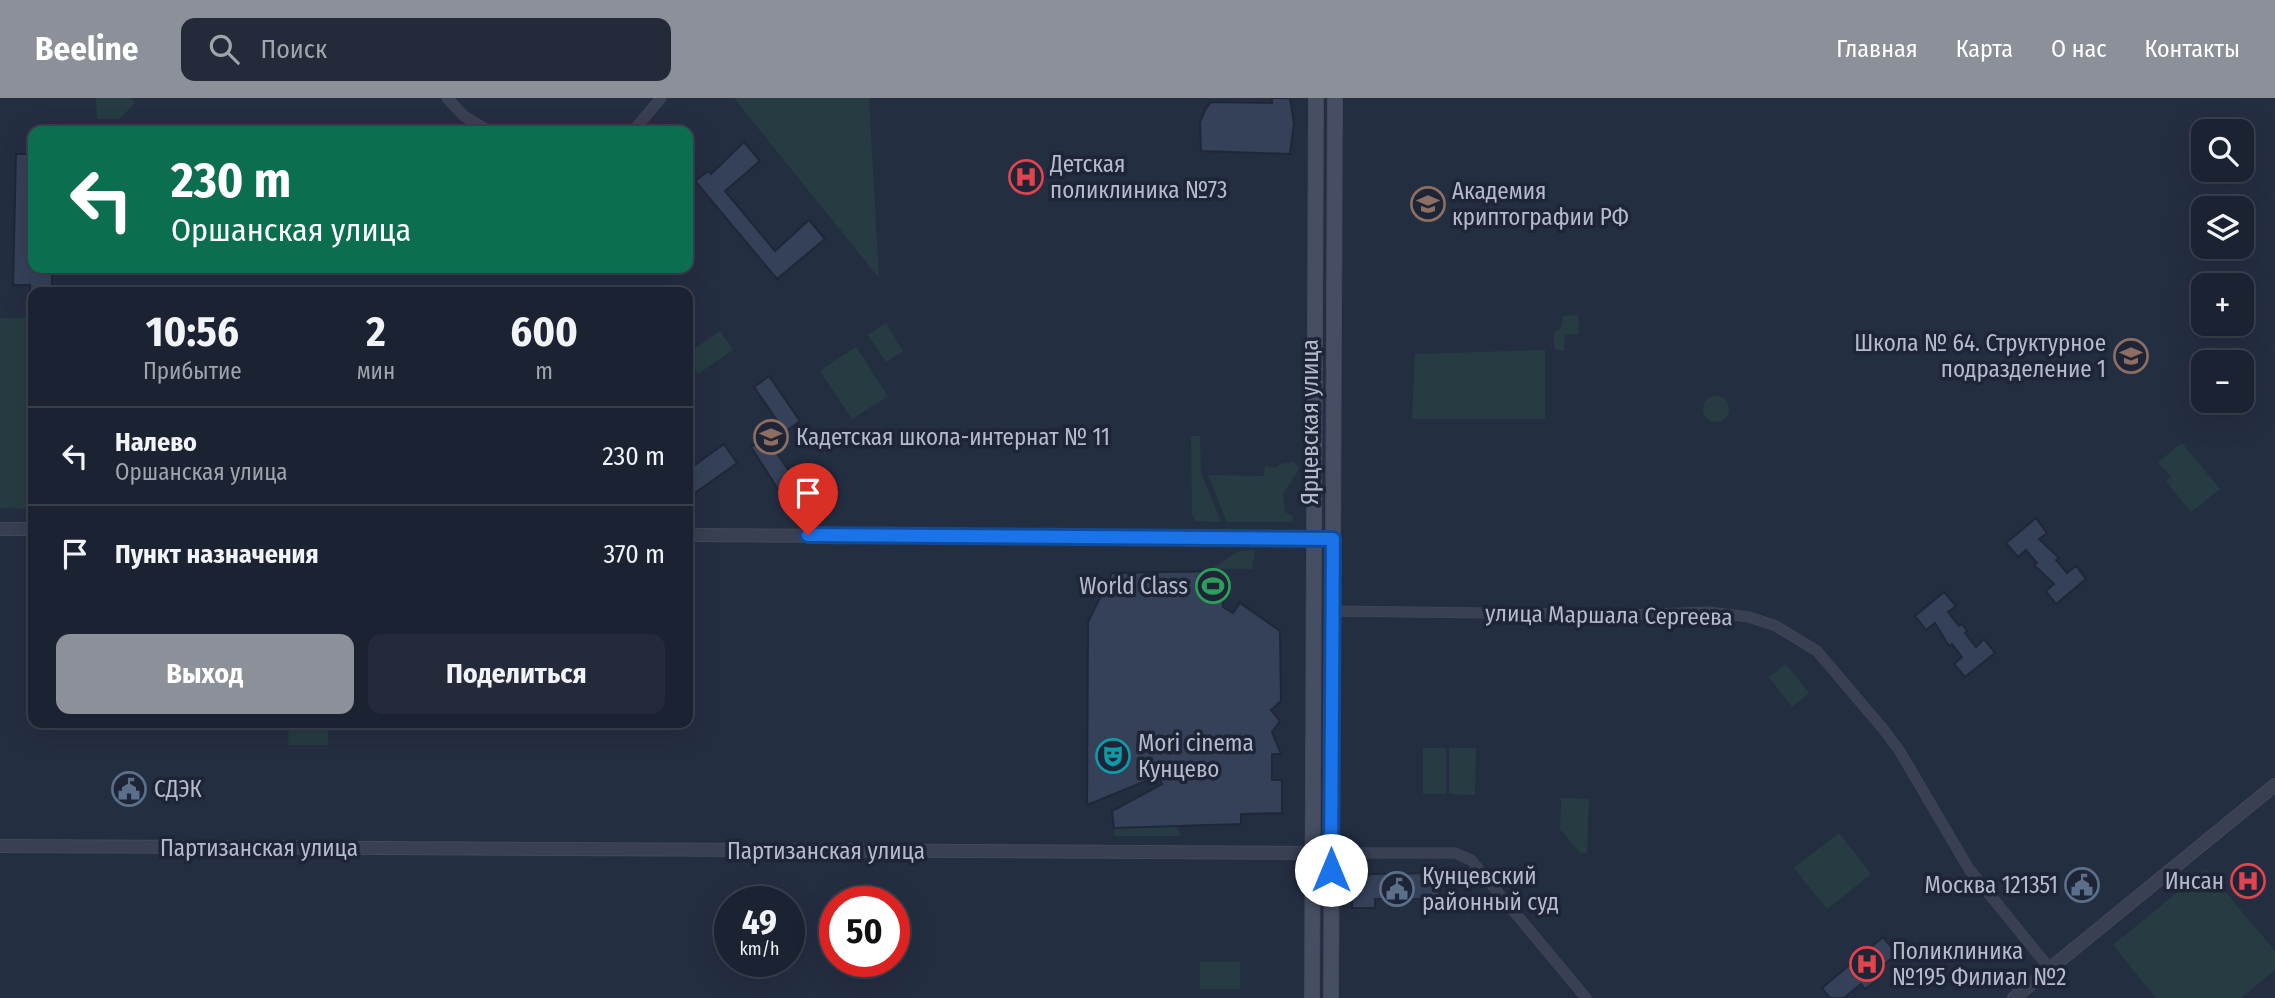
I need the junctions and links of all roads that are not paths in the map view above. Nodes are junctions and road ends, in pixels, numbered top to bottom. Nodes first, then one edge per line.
1 (447, 98) edge
2 (661, 98) edge
3 (1316, 98) edge
4 (1335, 98) edge
5 (481, 126) edge
6 (637, 126) edge
7 (0, 528) edge
8 (28, 529) edge
9 (693, 535) edge
10 (1314, 539) junction
11 (1333, 539) junction
12 (1333, 611) junction
13 (2275, 785) edge
14 (0, 846) edge
15 (1313, 853) junction
16 (1331, 853) junction
17 (2050, 969) junction
18 (1312, 998) edge
19 (1331, 998) edge
20 (1586, 998) edge
21 (2014, 998) edge

1 - 5 street
2 - 6 street
3 - 10 main road, Ярцевская улица
4 - 11 main road, Ярцевская улица
7 - 8 street
9 - 10 street
10 - 11 street
10 - 15 main road, Ярцевская улица
11 - 12 main road, Ярцевская улица
12 - 16 main road, Ярцевская улица
12 - 17 street, улица Маршала Сергеева
13 - 17 street
14 - 15 street, Партизанская улица
15 - 16 street, Партизанская улица
15 - 18 main road, Ярцевская улица
16 - 19 main road, Ярцевская улица
16 - 20 street, Партизанская улица
17 - 21 street

